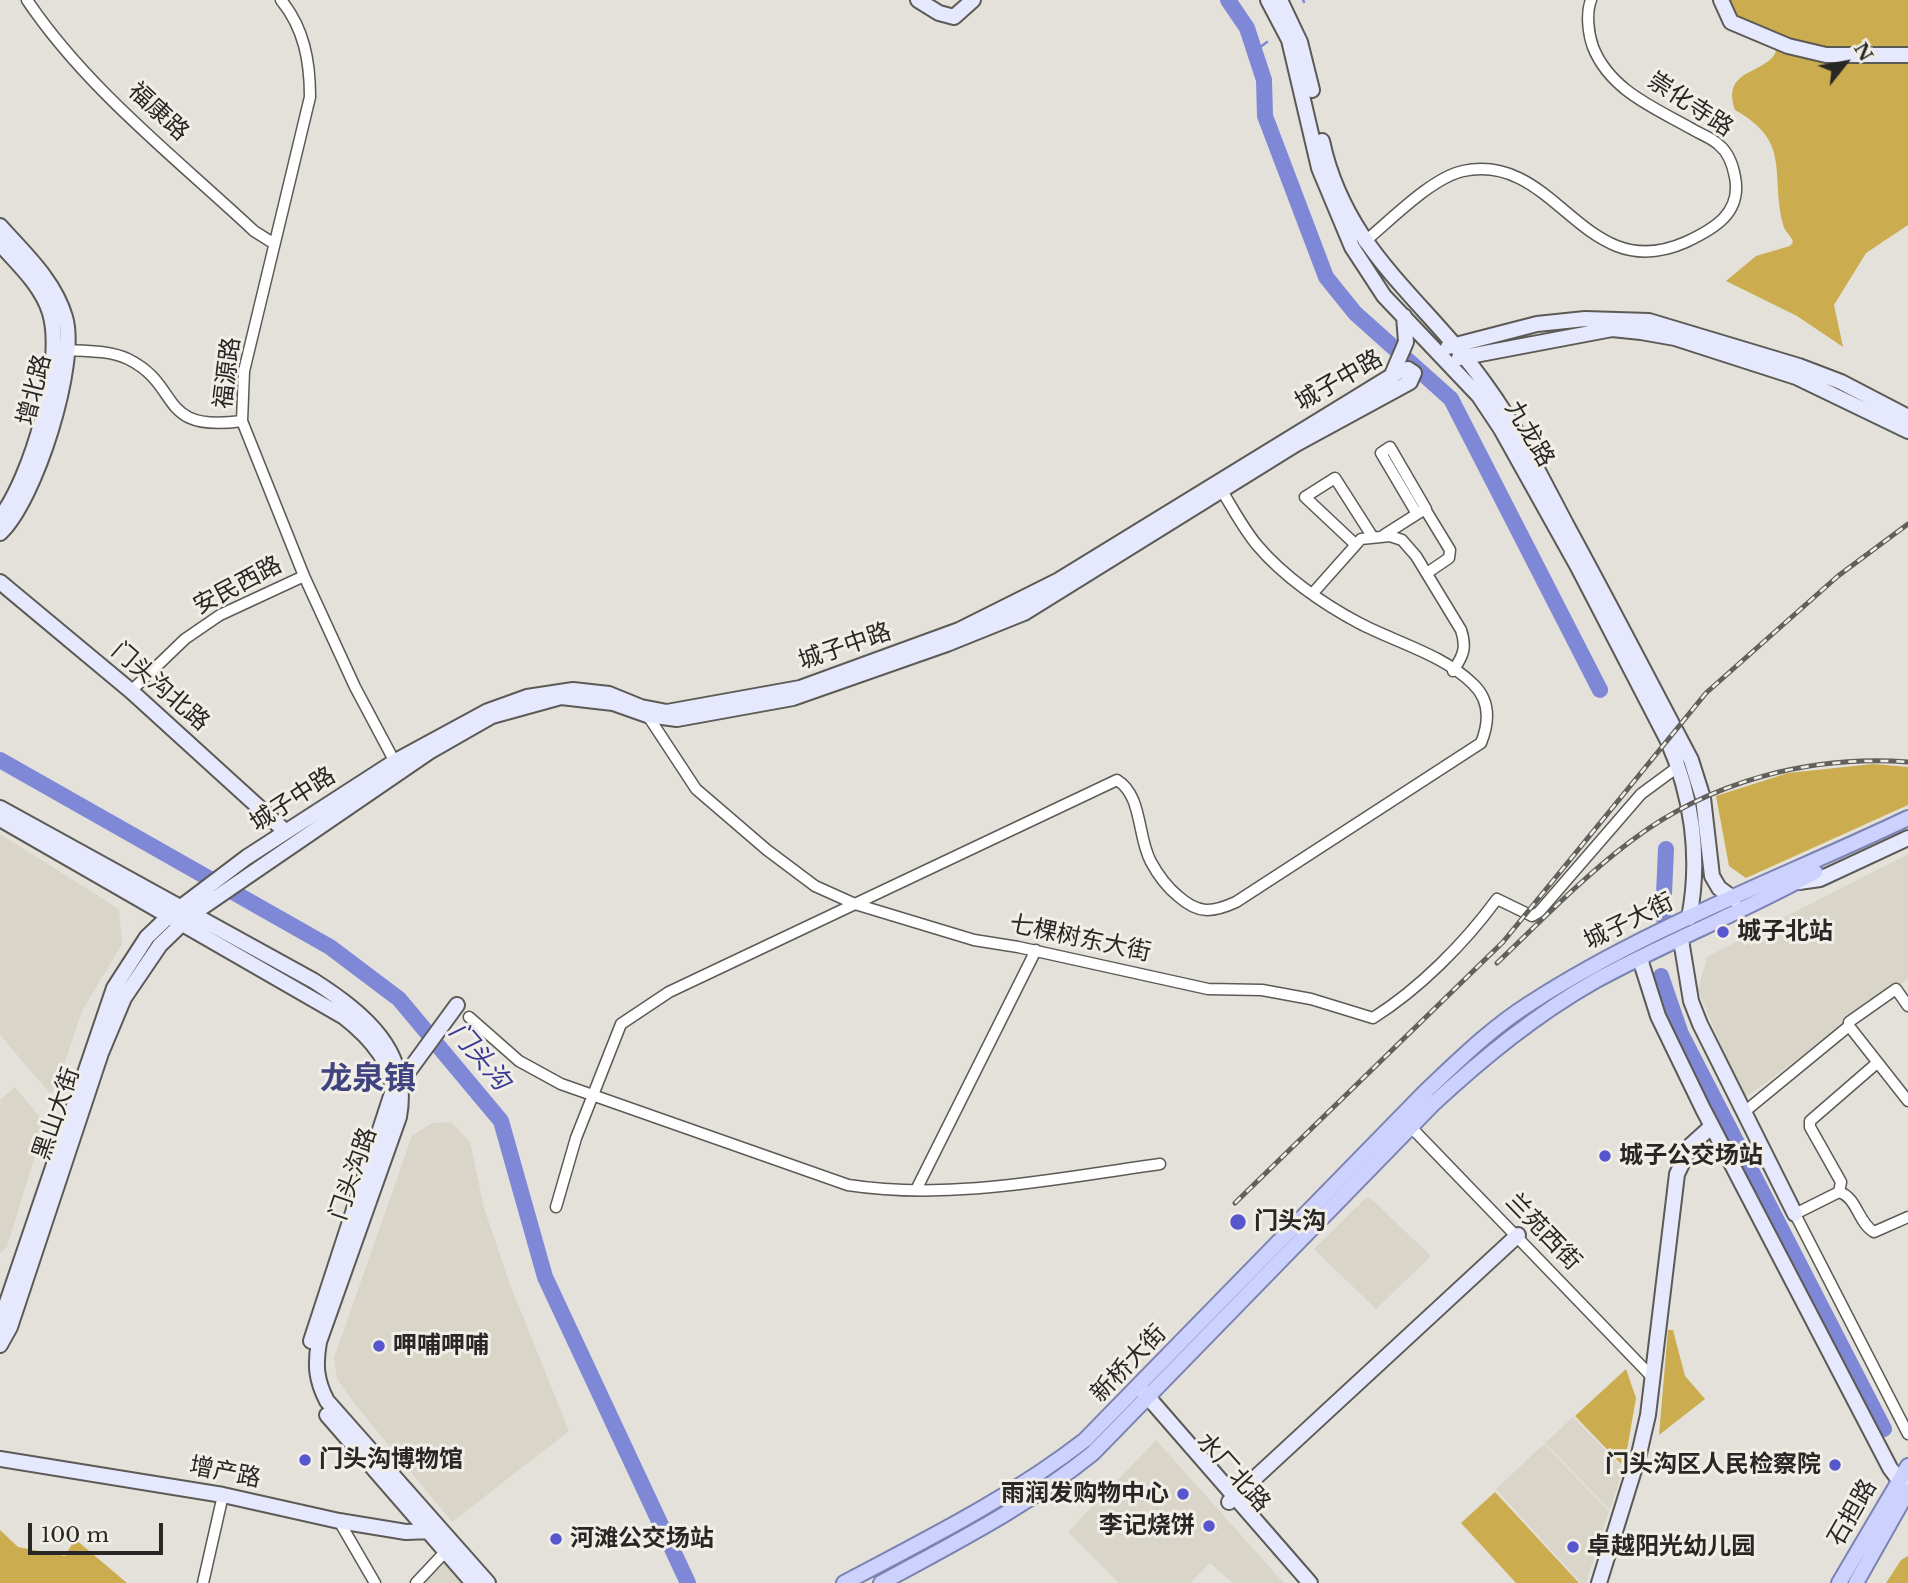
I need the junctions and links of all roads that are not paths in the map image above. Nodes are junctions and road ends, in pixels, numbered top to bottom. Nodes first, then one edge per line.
1 (27, 0) edge
2 (281, 0) edge
3 (918, 0) edge
4 (973, 0) edge
5 (1268, 0) edge
6 (1280, 0) edge
7 (1591, 0) edge
8 (1721, 0) edge
9 (1908, 55) edge
10 (0, 226) edge
11 (1364, 242) junction
12 (273, 243) junction
13 (0, 244) edge
14 (1404, 316) junction
15 (1455, 344) junction
16 (62, 350) junction
17 (1443, 356) junction
18 (1464, 356) junction
19 (1391, 377) junction
20 (1908, 417) edge
21 (242, 421) junction
22 (1908, 431) edge
23 (1219, 487) junction
24 (1421, 512) junction
25 (0, 518) edge
26 (1399, 526) junction
27 (0, 533) edge
28 (1383, 536) junction
29 (1372, 537) junction
30 (1355, 544) junction
31 (1416, 555) junction
32 (1427, 573) junction
33 (304, 576) junction
34 (0, 582) edge
35 (1313, 593) junction
36 (1453, 671) junction
37 (131, 691) junction
38 (644, 711) junction
39 (1679, 766) junction
40 (398, 767) junction
41 (0, 808) edge
42 (1908, 810) edge
43 (1908, 818) edge
44 (0, 820) edge
45 (1908, 828) edge
46 (286, 832) junction
47 (1908, 838) edge
48 (1795, 877) junction
49 (1734, 899) junction
50 (855, 904) junction
51 (180, 915) junction
52 (1689, 918) junction
53 (1681, 940) junction
54 (1035, 950) junction
55 (1640, 959) junction
56 (457, 1005) dead end
57 (1908, 1006) edge
58 (469, 1017) dead end
59 (1849, 1026) junction
60 (1877, 1063) junction
61 (396, 1080) junction
62 (593, 1093) junction
63 (1908, 1101) edge
64 (1743, 1113) junction
65 (1406, 1122) junction
66 (1712, 1126) junction
67 (1160, 1164) dead end
68 (916, 1190) junction
69 (1839, 1192) junction
70 (556, 1207) dead end
71 (1795, 1214) junction
72 (1908, 1217) edge
73 (1518, 1235) junction
74 (0, 1324) edge
75 (0, 1345) edge
76 (1652, 1377) junction
77 (1140, 1396) junction
78 (1908, 1434) edge
79 (0, 1459) edge
80 (1908, 1466) edge
81 (1905, 1488) edge
82 (223, 1494) junction
83 (1231, 1500) junction
84 (339, 1521) junction
85 (432, 1529) junction
86 (446, 1552) junction
87 (203, 1583) edge
88 (375, 1583) edge
89 (416, 1583) edge
90 (473, 1583) edge
91 (488, 1583) edge
92 (844, 1583) edge
93 (881, 1583) edge
94 (1300, 1583) edge
95 (1310, 1583) edge
96 (1599, 1583) edge
97 (1839, 1583) edge
98 (1856, 1583) edge

1 - 12 street, 福康路
2 - 12 street, 福源路
3 - 4 street
5 - 14 street, 九龙路
6 - 11 street, 九龙路
7 - 11 street, 崇化寺路
8 - 9 street
10 - 16 street, 增北路
11 - 15 street, 九龙路
12 - 21 street, 福源路
13 - 16 street, 增北路
14 - 17 street, 九龙路
14 - 19 street
15 - 17 street
15 - 18 street, 九龙路
15 - 20 street
16 - 21 street
16 - 25 street, 增北路
16 - 27 street, 增北路
17 - 18 street
17 - 39 street, 九龙路
18 - 22 street
18 - 49 street, 九龙路
19 - 23 street, 城子中路
19 - 23 street, 城子中路
21 - 33 street, 福源路
23 - 35 street
23 - 38 street, 城子中路
24 - 24 street
24 - 26 street
24 - 32 street
26 - 28 street
26 - 31 street
28 - 29 street
28 - 31 street
29 - 30 street
29 - 30 street
30 - 35 street
31 - 32 street
32 - 36 street
33 - 37 street, 安民西路
33 - 40 street, 福源路
34 - 37 street, 门头沟北路
35 - 36 street
36 - 50 street
37 - 46 street, 门头沟北路
38 - 40 street, 城子中路
38 - 50 street, 七棵树东大街
39 - 52 street, 九龙路
39 - 54 street, 七棵树东大街
40 - 46 street, 城子中路
40 - 51 street, 城子中路
41 - 51 street
42 - 48 street
43 - 48 main road, 城子大街
44 - 51 street
45 - 48 main road, 城子大街
46 - 51 street, 城子中路
47 - 48 street
48 - 49 main road, 城子大街
48 - 53 main road, 城子大街
49 - 52 main road, 城子大街
50 - 54 street, 七棵树东大街
50 - 62 street
51 - 61 street
51 - 74 street, 黑山大街
51 - 75 street, 黑山大街
52 - 65 main road, 城子大街
53 - 55 main road, 城子大街
53 - 64 street
54 - 68 street
55 - 65 main road, 城子大街
55 - 66 street
56 - 61 street
57 - 59 street
58 - 62 street
59 - 60 street
59 - 64 street
60 - 63 street
60 - 69 street
61 - 85 street, 门头沟路
62 - 68 street
62 - 70 street
64 - 71 street
65 - 73 street, 兰苑西街
65 - 77 main road, 新桥大街
66 - 76 street
66 - 81 street
67 - 68 street
69 - 71 street
69 - 72 street
71 - 78 street
73 - 76 street, 兰苑西街
73 - 83 street
76 - 96 street
77 - 83 street, 水厂北路
77 - 92 main road, 新桥大街
77 - 93 main road, 新桥大街
79 - 82 street, 增产路
80 - 81 main road, 石担路
81 - 97 main road, 石担路
81 - 98 main road, 石担路
82 - 84 street, 增产路
82 - 87 street
83 - 94 street, 水厂北路
83 - 95 street
84 - 85 street, 增产路
84 - 88 street
85 - 86 street, 门头沟路
85 - 91 street, 门头沟路
86 - 89 street
86 - 90 street, 门头沟路

